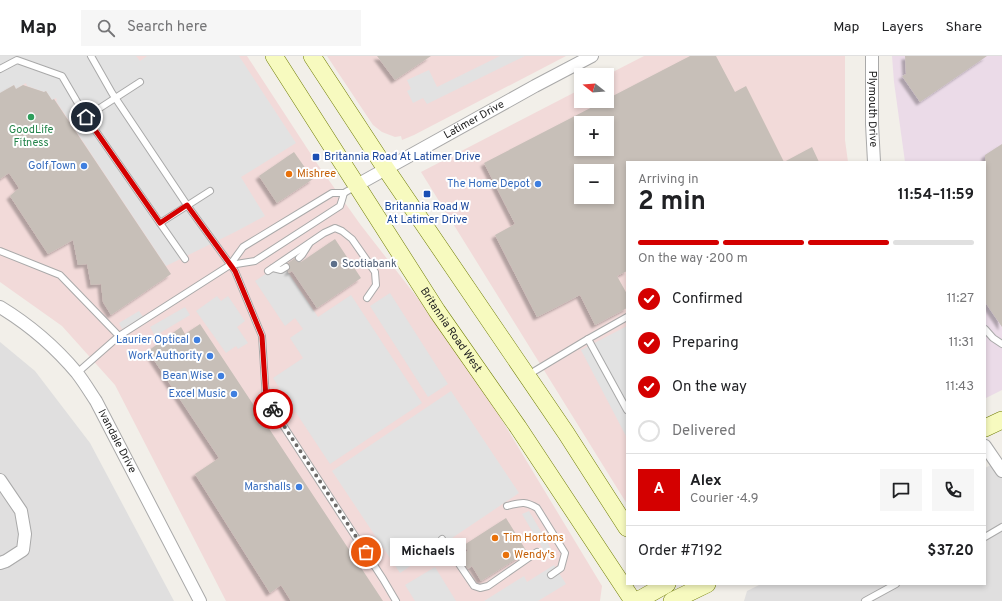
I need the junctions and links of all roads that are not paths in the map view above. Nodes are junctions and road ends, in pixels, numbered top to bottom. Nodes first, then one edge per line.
1 (91, 56) edge
2 (274, 56) edge
3 (312, 56) edge
4 (592, 56) edge
5 (872, 56) edge
6 (0, 69) edge
7 (140, 82) dead end
8 (115, 98) junction
9 (86, 117) junction
10 (874, 161) edge
11 (386, 169) junction
12 (351, 189) junction
13 (210, 191) dead end
14 (187, 205) junction
15 (160, 223) junction
16 (310, 242) junction
17 (0, 251) edge
18 (299, 258) dead end
19 (185, 259) dead end
20 (230, 265) junction
21 (286, 268) dead end
22 (367, 298) dead end
23 (0, 307) edge
24 (626, 318) edge
25 (986, 330) edge
26 (119, 336) junction
27 (588, 339) junction
28 (1002, 344) edge
29 (77, 373) junction
30 (527, 376) junction
31 (626, 408) edge
32 (1002, 420) edge
33 (986, 428) edge
34 (986, 447) edge
35 (1002, 471) edge
36 (0, 480) edge
37 (507, 506) dead end
38 (626, 526) edge
39 (1002, 528) edge
40 (986, 536) edge
41 (442, 539) dead end
42 (537, 552) dead end
43 (0, 563) edge
44 (551, 575) dead end
45 (665, 585) edge
46 (705, 585) edge
47 (894, 585) edge
48 (200, 601) edge
49 (396, 601) edge
50 (633, 601) edge
51 (637, 601) edge
52 (673, 601) edge
53 (864, 601) edge

1 - 8 lane
2 - 12 main road, Britannia Road West
3 - 11 main road
4 - 11 street, Latimer Drive
5 - 10 street, Plymouth Drive
6 - 9 lane
7 - 8 lane
8 - 9 lane
8 - 14 lane
9 - 15 lane
11 - 12 street, Latimer Drive
11 - 30 main road
12 - 20 lane
12 - 20 lane
12 - 50 main road, Britannia Road West
13 - 14 lane
14 - 15 lane
14 - 20 lane
15 - 19 lane
16 - 18 lane
16 - 21 lane
16 - 22 lane
17 - 26 lane
20 - 26 lane
20 - 49 lane
23 - 29 street, Ivandale Drive
24 - 27 lane
25 - 28 lane
26 - 29 lane
27 - 30 lane
27 - 31 lane
29 - 48 street, Ivandale Drive
30 - 38 main road
32 - 33 main road
34 - 35 street
36 - 43 street
37 - 44 lane
39 - 40 lane
41 - 42 lane
45 - 51 main road
45 - 52 main road
46 - 52 main road
47 - 53 lane

